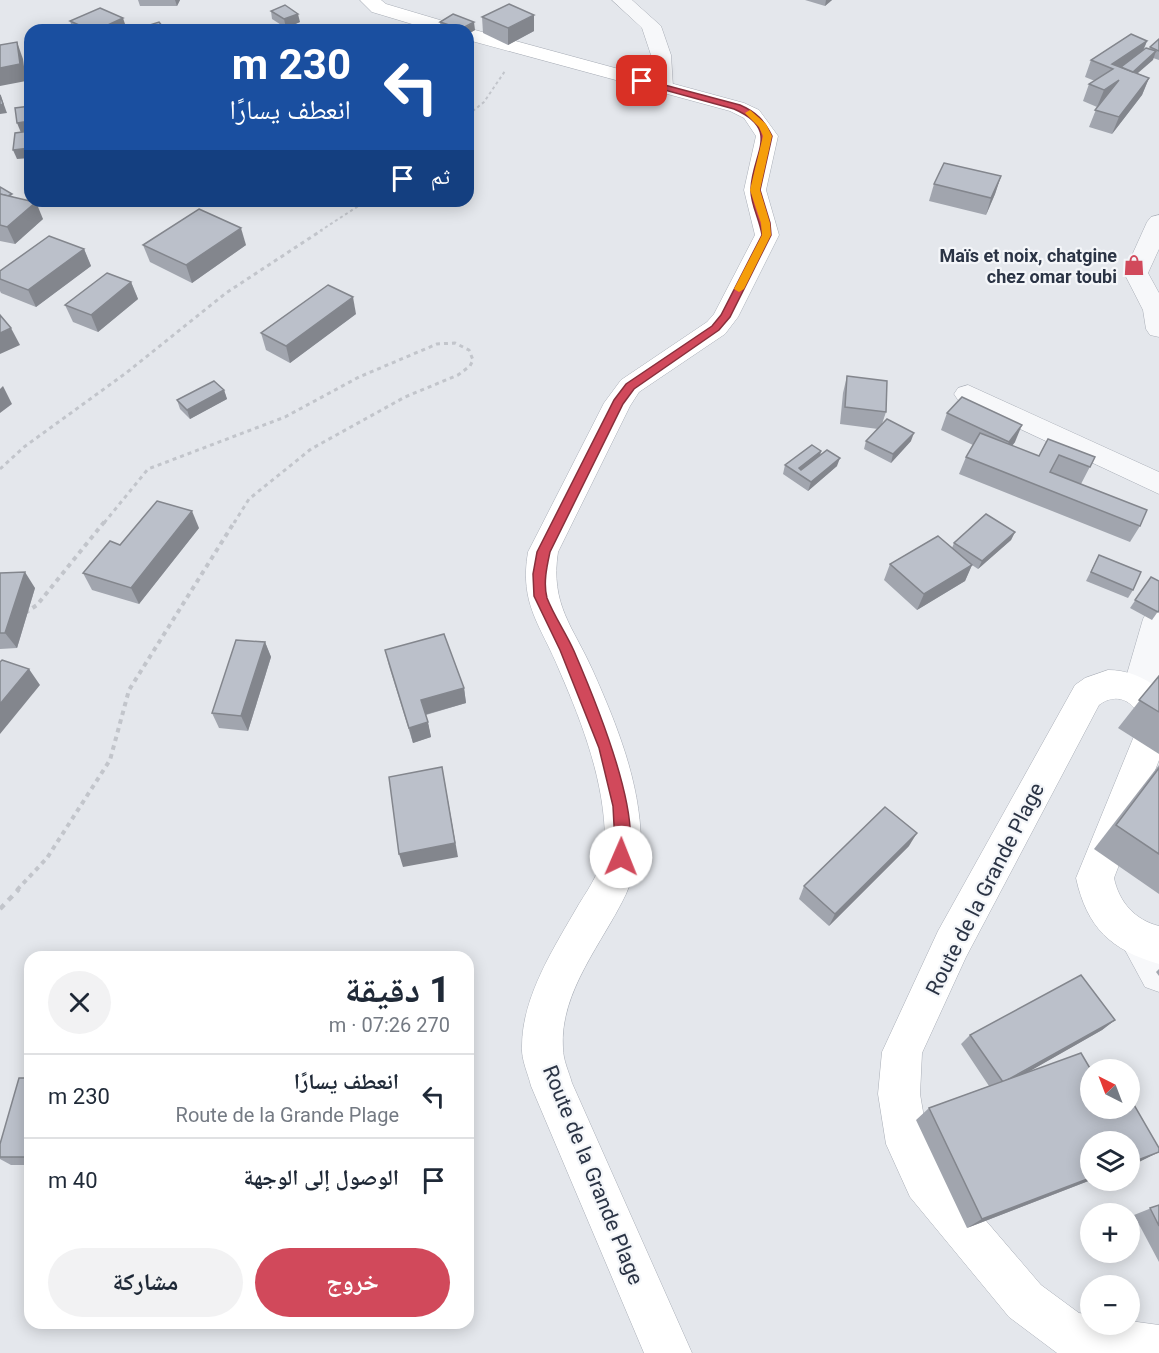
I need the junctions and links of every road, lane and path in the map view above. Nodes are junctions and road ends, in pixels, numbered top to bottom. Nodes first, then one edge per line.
1 (369, 0) edge
2 (621, 0) edge
3 (433, 24) edge
4 (474, 36) edge
5 (520, 48) junction
6 (663, 87) junction
7 (474, 110) edge
8 (357, 207) edge
9 (1159, 222) edge
10 (1158, 313) edge
11 (969, 394) dead end
12 (0, 469) edge
13 (1159, 484) edge
14 (19, 617) edge
15 (1159, 619) edge
16 (1139, 691) junction
17 (0, 909) edge
18 (1148, 942) edge
19 (1159, 974) edge
20 (1159, 1349) edge
21 (668, 1353) edge

1 - 3 main road
2 - 6 street
4 - 5 main road, Route de la Grande Plage
5 - 6 main road, Route de la Grande Plage
5 - 7 path
6 - 21 main road, Route de la Grande Plage
8 - 12 path
9 - 10 street
11 - 13 street
14 - 17 path
15 - 16 street
16 - 18 main road
16 - 20 main road, Route de la Grande Plage
18 - 19 street

